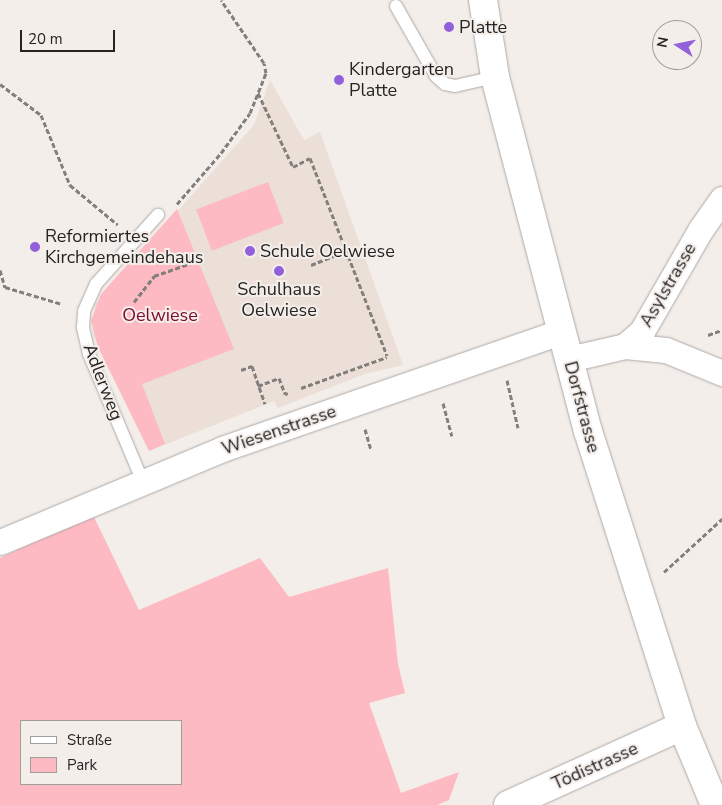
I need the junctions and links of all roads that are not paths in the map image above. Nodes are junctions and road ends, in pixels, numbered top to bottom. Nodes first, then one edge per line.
1 (483, 0) edge
2 (396, 6) dead end
3 (495, 77) junction
4 (722, 199) edge
5 (158, 216) road end
6 (562, 330) junction
7 (625, 346) junction
8 (569, 359) junction
9 (722, 373) edge
10 (142, 482) junction
11 (0, 542) edge
12 (682, 726) junction
13 (508, 805) edge
14 (715, 805) edge

1 - 3 street, Dorfstrasse
2 - 3 lane
3 - 6 street, Dorfstrasse
4 - 7 street, Asylstrasse
5 - 10 lane, Adlerweg
6 - 8 street, Dorfstrasse
6 - 10 street, Wiesenstrasse
7 - 8 street
7 - 9 street
8 - 12 street, Dorfstrasse
10 - 11 street, Wiesenstrasse
12 - 13 street, Tödistrasse
12 - 14 street, Dorfstrasse

